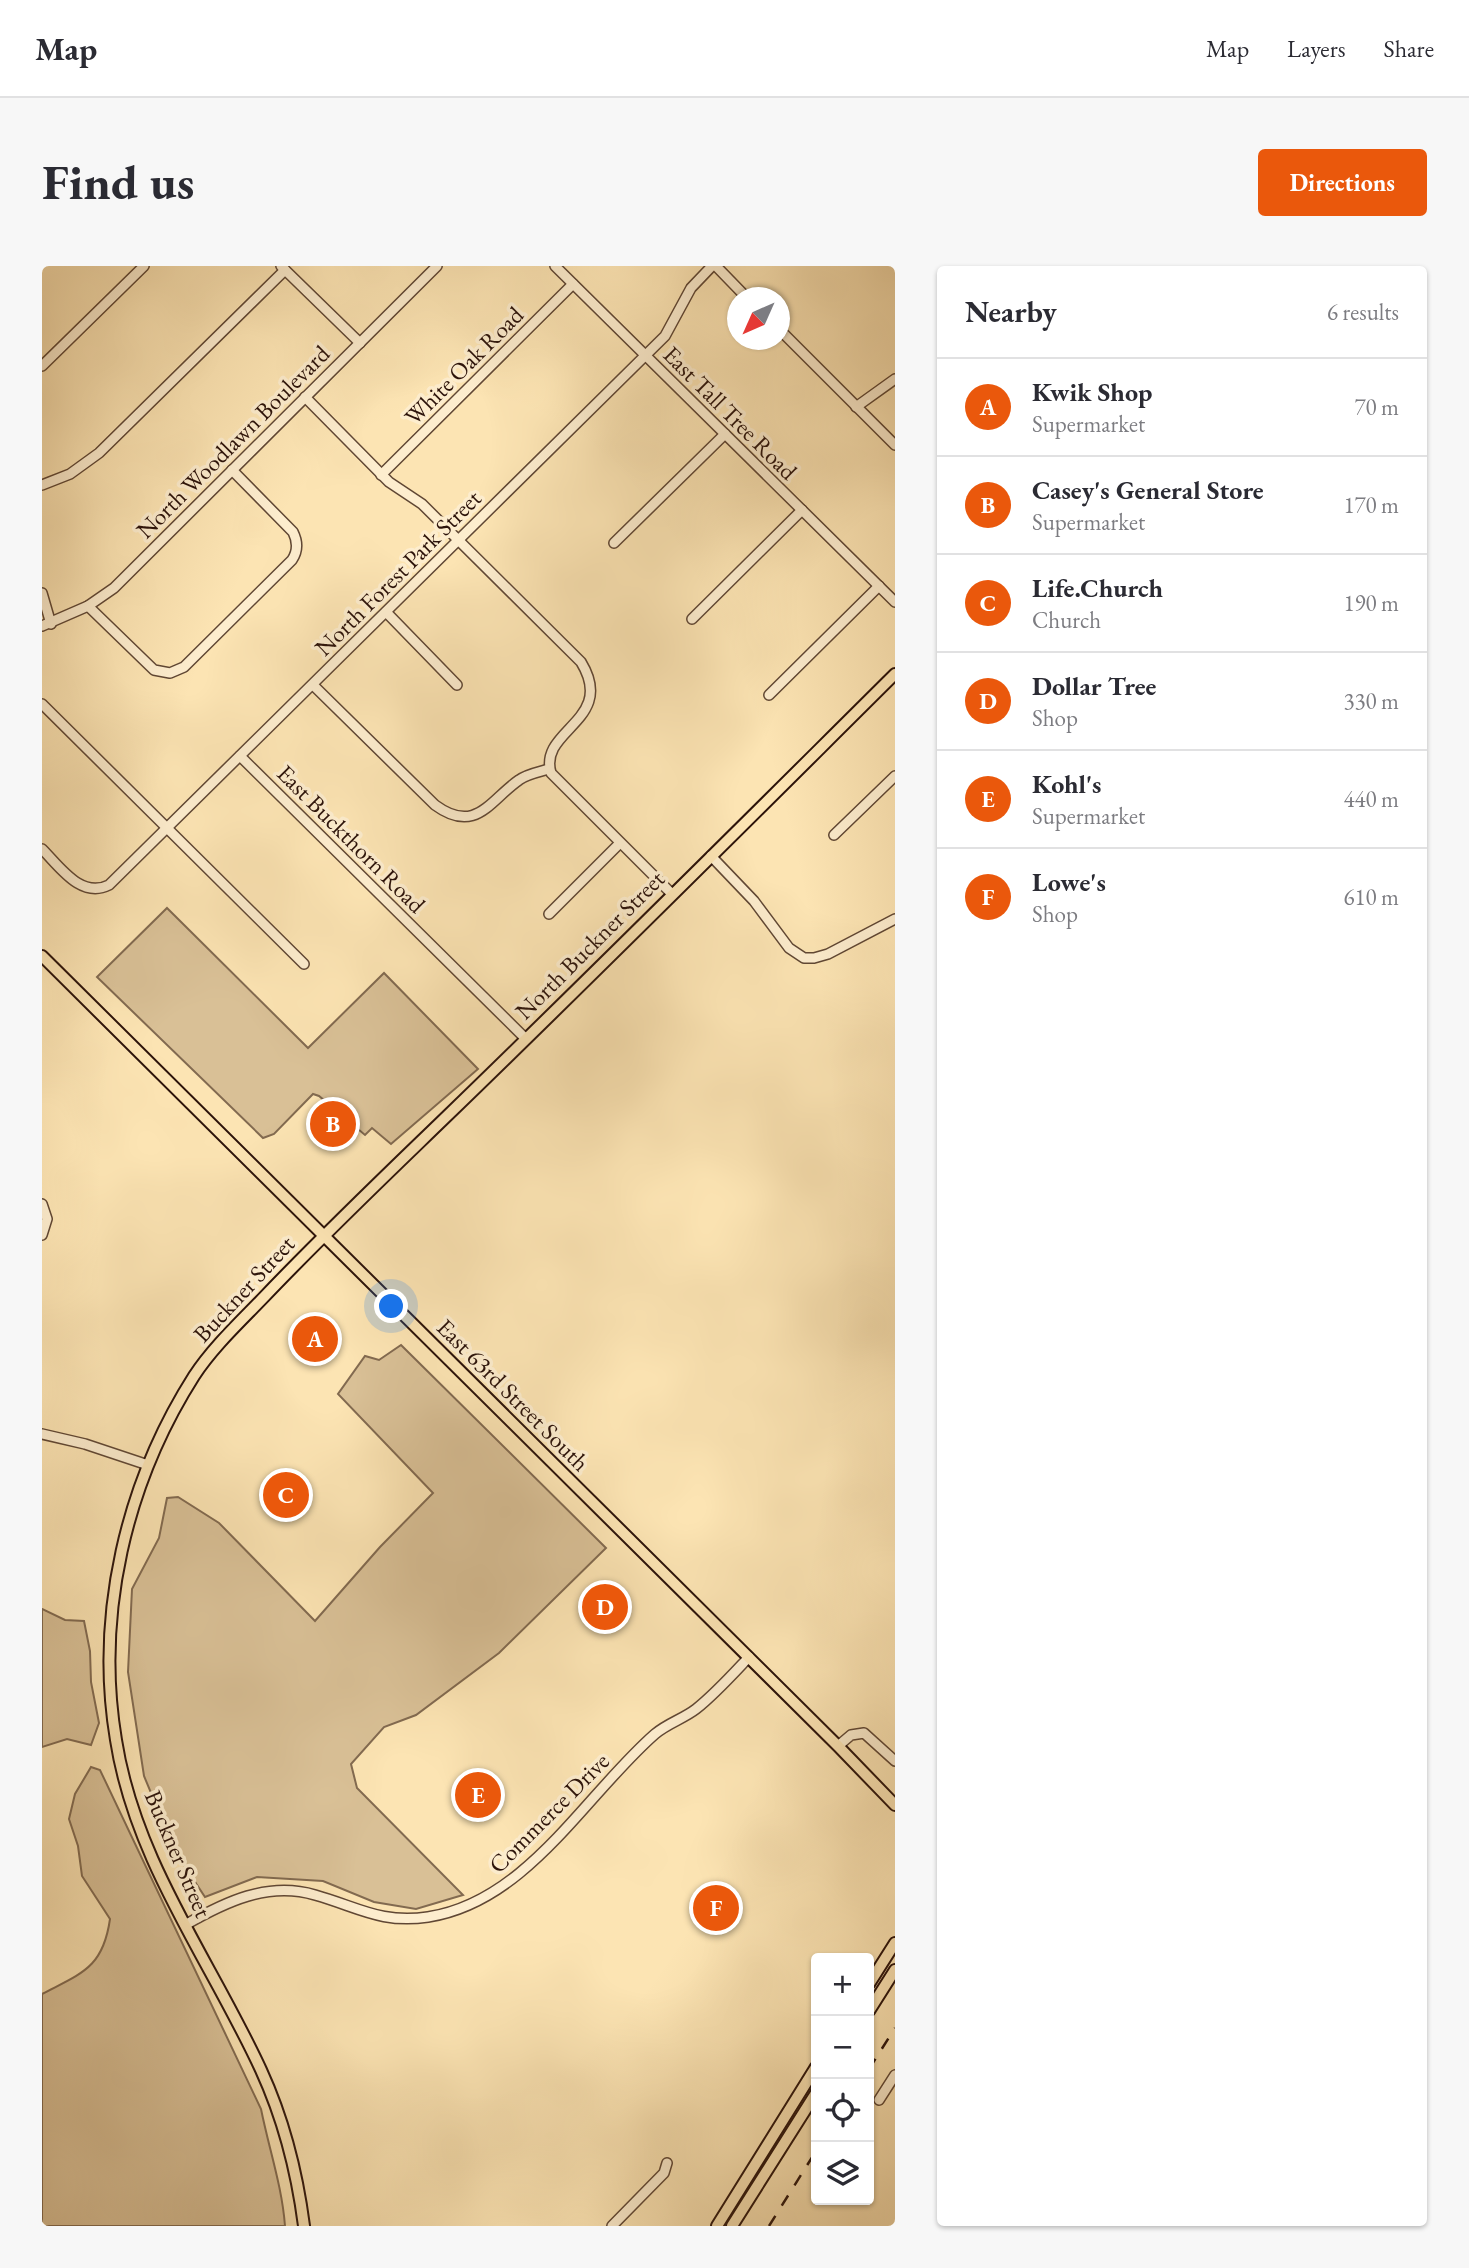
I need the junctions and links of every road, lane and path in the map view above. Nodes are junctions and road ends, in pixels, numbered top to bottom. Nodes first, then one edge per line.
1 (144, 266) edge
2 (437, 266) edge
3 (555, 266) edge
4 (714, 266) edge
5 (283, 268) edge
6 (573, 284) junction
7 (736, 287) edge
8 (790, 341) edge
9 (360, 343) junction
10 (645, 355) junction
11 (42, 366) edge
12 (895, 379) edge
13 (305, 397) junction
14 (856, 407) junction
15 (725, 434) junction
16 (895, 445) edge
17 (232, 470) junction
18 (381, 475) junction
19 (42, 485) edge
20 (802, 510) junction
21 (458, 540) junction
22 (614, 542) dead end
23 (879, 586) junction
24 (42, 593) edge
25 (895, 602) edge
26 (88, 606) junction
27 (386, 612) junction
28 (692, 619) dead end
29 (46, 625) edge
30 (895, 674) edge
31 (313, 685) junction
32 (457, 685) dead end
33 (769, 695) dead end
34 (42, 705) edge
35 (240, 756) junction
36 (550, 769) junction
37 (895, 776) edge
38 (167, 828) junction
39 (834, 835) dead end
40 (620, 843) junction
41 (42, 849) edge
42 (711, 856) junction
43 (672, 894) junction
44 (548, 914) dead end
45 (895, 919) edge
46 (42, 956) edge
47 (304, 964) dead end
48 (526, 1039) junction
49 (42, 1205) edge
50 (42, 1235) edge
51 (323, 1236) junction
52 (314, 1245) joint
53 (42, 1434) edge
54 (148, 1465) junction
55 (749, 1657) junction
56 (838, 1746) junction
57 (895, 1761) edge
58 (895, 1805) edge
59 (185, 1925) junction
60 (895, 1943) edge
61 (895, 1970) edge
62 (874, 1976) edge
63 (874, 2003) edge
64 (811, 2075) edge
65 (895, 2075) edge
66 (879, 2100) dead end
67 (811, 2101) edge
68 (667, 2163) dead end
69 (304, 2226) edge
70 (612, 2226) edge
71 (717, 2226) edge
72 (732, 2226) edge

1 - 11 street
2 - 9 street, North Woodlawn Boulevard
3 - 6 street, East Tall Tree Road
4 - 7 street
4 - 10 street, North Forest Park Street
5 - 9 street
5 - 19 street
6 - 10 street, East Tall Tree Road
6 - 18 street, White Oak Road
8 - 14 street
9 - 13 street, North Woodlawn Boulevard
10 - 15 street, East Tall Tree Road
10 - 21 street, North Forest Park Street
12 - 14 street
13 - 17 street, North Woodlawn Boulevard
13 - 18 street
14 - 16 street
15 - 20 street, East Tall Tree Road
15 - 22 street
17 - 26 street, North Woodlawn Boulevard
17 - 26 street
18 - 21 street
20 - 23 street, East Tall Tree Road
20 - 28 street
21 - 27 street, North Forest Park Street
21 - 36 street
23 - 25 street, East Tall Tree Road
23 - 33 street
24 - 29 street
26 - 29 street, North Woodlawn Boulevard
27 - 31 street, North Forest Park Street
27 - 32 street
30 - 42 main road, North Buckner Street
31 - 35 street, North Forest Park Street
31 - 36 street
34 - 38 street
35 - 38 street, North Forest Park Street
35 - 48 street, East Buckthorn Road
36 - 40 street
37 - 39 street
38 - 41 street, North Forest Park Street
38 - 47 street
40 - 43 street
40 - 44 street
42 - 43 main road, North Buckner Street
42 - 45 street
43 - 48 main road, North Buckner Street
46 - 51 main road, East 63rd Street South
48 - 51 main road, North Buckner Street
49 - 50 street
51 - 52 main road, North Buckner Street
51 - 55 main road, East 63rd Street South
52 - 54 main road, Buckner Street
53 - 54 street
54 - 59 main road, Buckner Street
55 - 56 main road, East 63rd Street South
55 - 59 street, Commerce Drive
56 - 57 street
56 - 58 main road, East 63rd Street South
59 - 69 main road, Buckner Street
60 - 62 main road
61 - 63 main road
64 - 71 main road
65 - 66 street
67 - 72 main road
68 - 70 street

